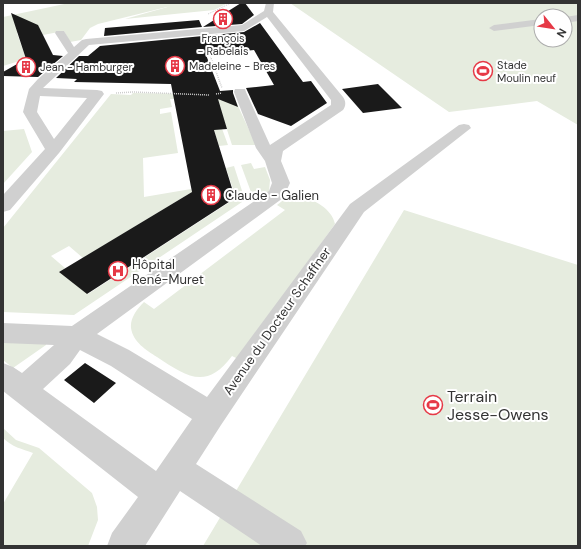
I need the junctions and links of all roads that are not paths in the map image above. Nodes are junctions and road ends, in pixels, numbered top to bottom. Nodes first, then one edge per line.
1 (272, 13) edge
2 (533, 23) edge
3 (244, 28) junction
4 (494, 28) dead end
5 (60, 33) dead end
6 (75, 52) junction
7 (34, 92) junction
8 (240, 92) dead end
9 (464, 128) dead end
10 (52, 150) junction
11 (273, 161) junction
12 (3, 206) edge
13 (3, 333) edge
14 (76, 336) junction
15 (13, 383) edge
16 (211, 415) junction
17 (167, 481) junction
18 (289, 543) dead end
19 (125, 546) edge

1 - 3 street
1 - 3 street
1 - 11 street
2 - 4 street
3 - 6 street
5 - 6 street
6 - 7 street
7 - 10 street
7 - 10 street
8 - 11 street
9 - 16 street, Avenue du Docteur Schaffner
10 - 12 street
11 - 14 street
13 - 14 street
14 - 15 street
14 - 16 street
15 - 17 street
16 - 17 street, Avenue du Docteur Schaffner
17 - 18 street
17 - 19 street, Avenue du Docteur Schaffner

